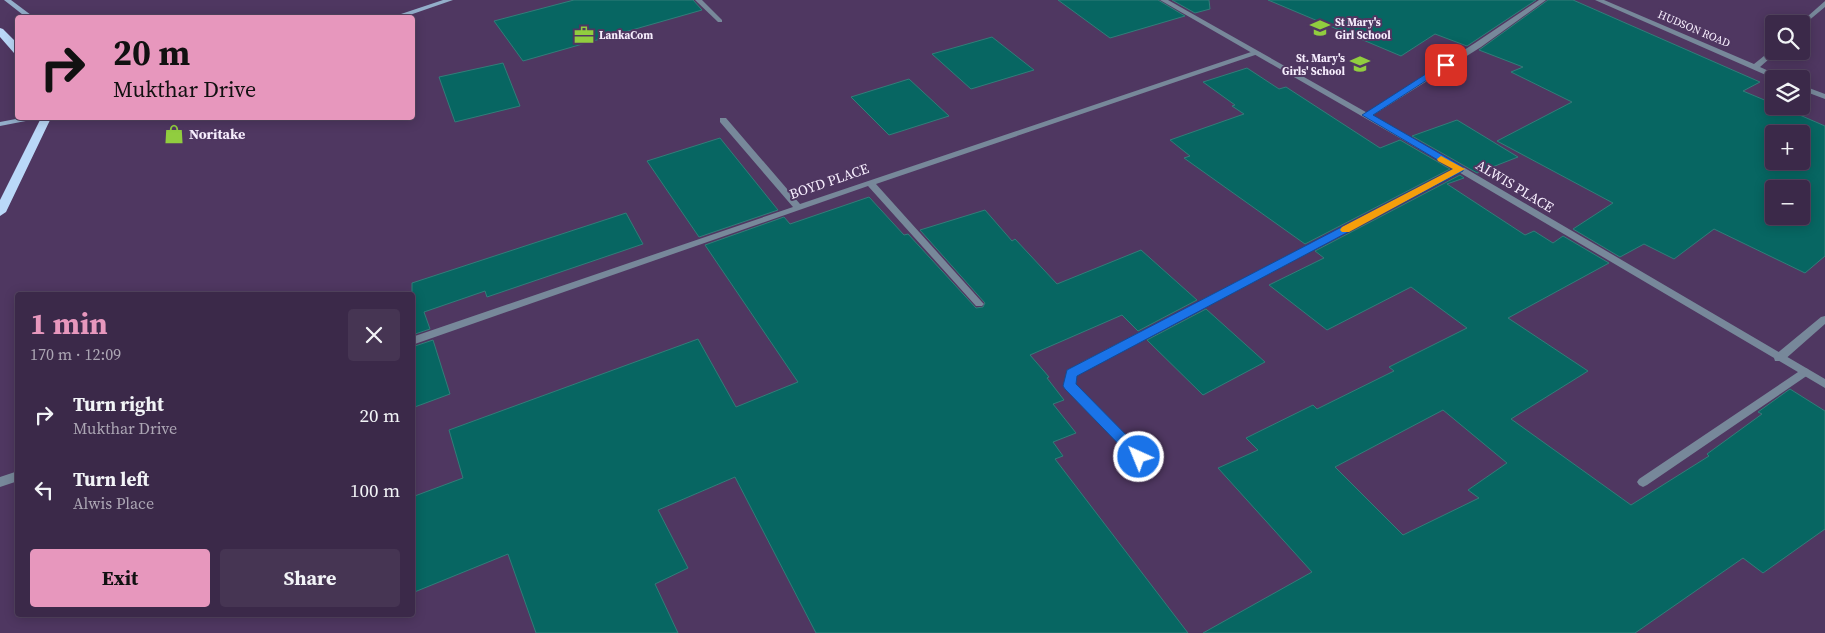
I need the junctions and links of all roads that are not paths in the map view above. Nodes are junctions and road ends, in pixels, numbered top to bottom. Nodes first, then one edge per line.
1 (7, 0) edge
2 (450, 0) edge
3 (698, 0) edge
4 (1163, 0) edge
5 (1543, 0) edge
6 (1598, 0) edge
7 (1825, 3) edge
8 (28, 15) edge
9 (402, 15) edge
10 (1810, 17) edge
11 (720, 21) dead end
12 (0, 31) edge
13 (15, 48) edge
14 (1257, 53) junction
15 (1765, 58) edge
16 (1755, 67) junction
17 (1765, 71) edge
18 (1810, 91) edge
19 (1825, 97) edge
20 (1366, 115) junction
21 (21, 120) edge
22 (45, 120) edge
23 (723, 120) dead end
24 (0, 124) edge
25 (1460, 169) junction
26 (870, 183) junction
27 (799, 208) junction
28 (0, 212) edge
29 (979, 304) dead end
30 (1825, 319) edge
31 (415, 339) edge
32 (1779, 358) junction
33 (1804, 372) junction
34 (1825, 384) edge
35 (1139, 457) dead end
36 (15, 477) edge
37 (0, 482) edge
38 (1643, 482) dead end

1 - 8 main road
2 - 9 main road
3 - 11 street
4 - 14 street, ALWIS PLACE
5 - 20 street
6 - 16 street, HUDSON ROAD
7 - 10 street
12 - 13 highway
14 - 20 street, ALWIS PLACE
14 - 26 street, BOYD PLACE
15 - 16 street
16 - 17 street, HUDSON ROAD
18 - 19 street
20 - 25 street, ALWIS PLACE
21 - 24 main road
22 - 28 highway
23 - 27 street
25 - 32 street, ALWIS PLACE
25 - 35 street
26 - 27 street, BOYD PLACE
26 - 29 street
27 - 31 street, BOYD PLACE
30 - 32 street
32 - 33 street, ALWIS PLACE
33 - 34 street, ALWIS PLACE
33 - 38 street
36 - 37 street

